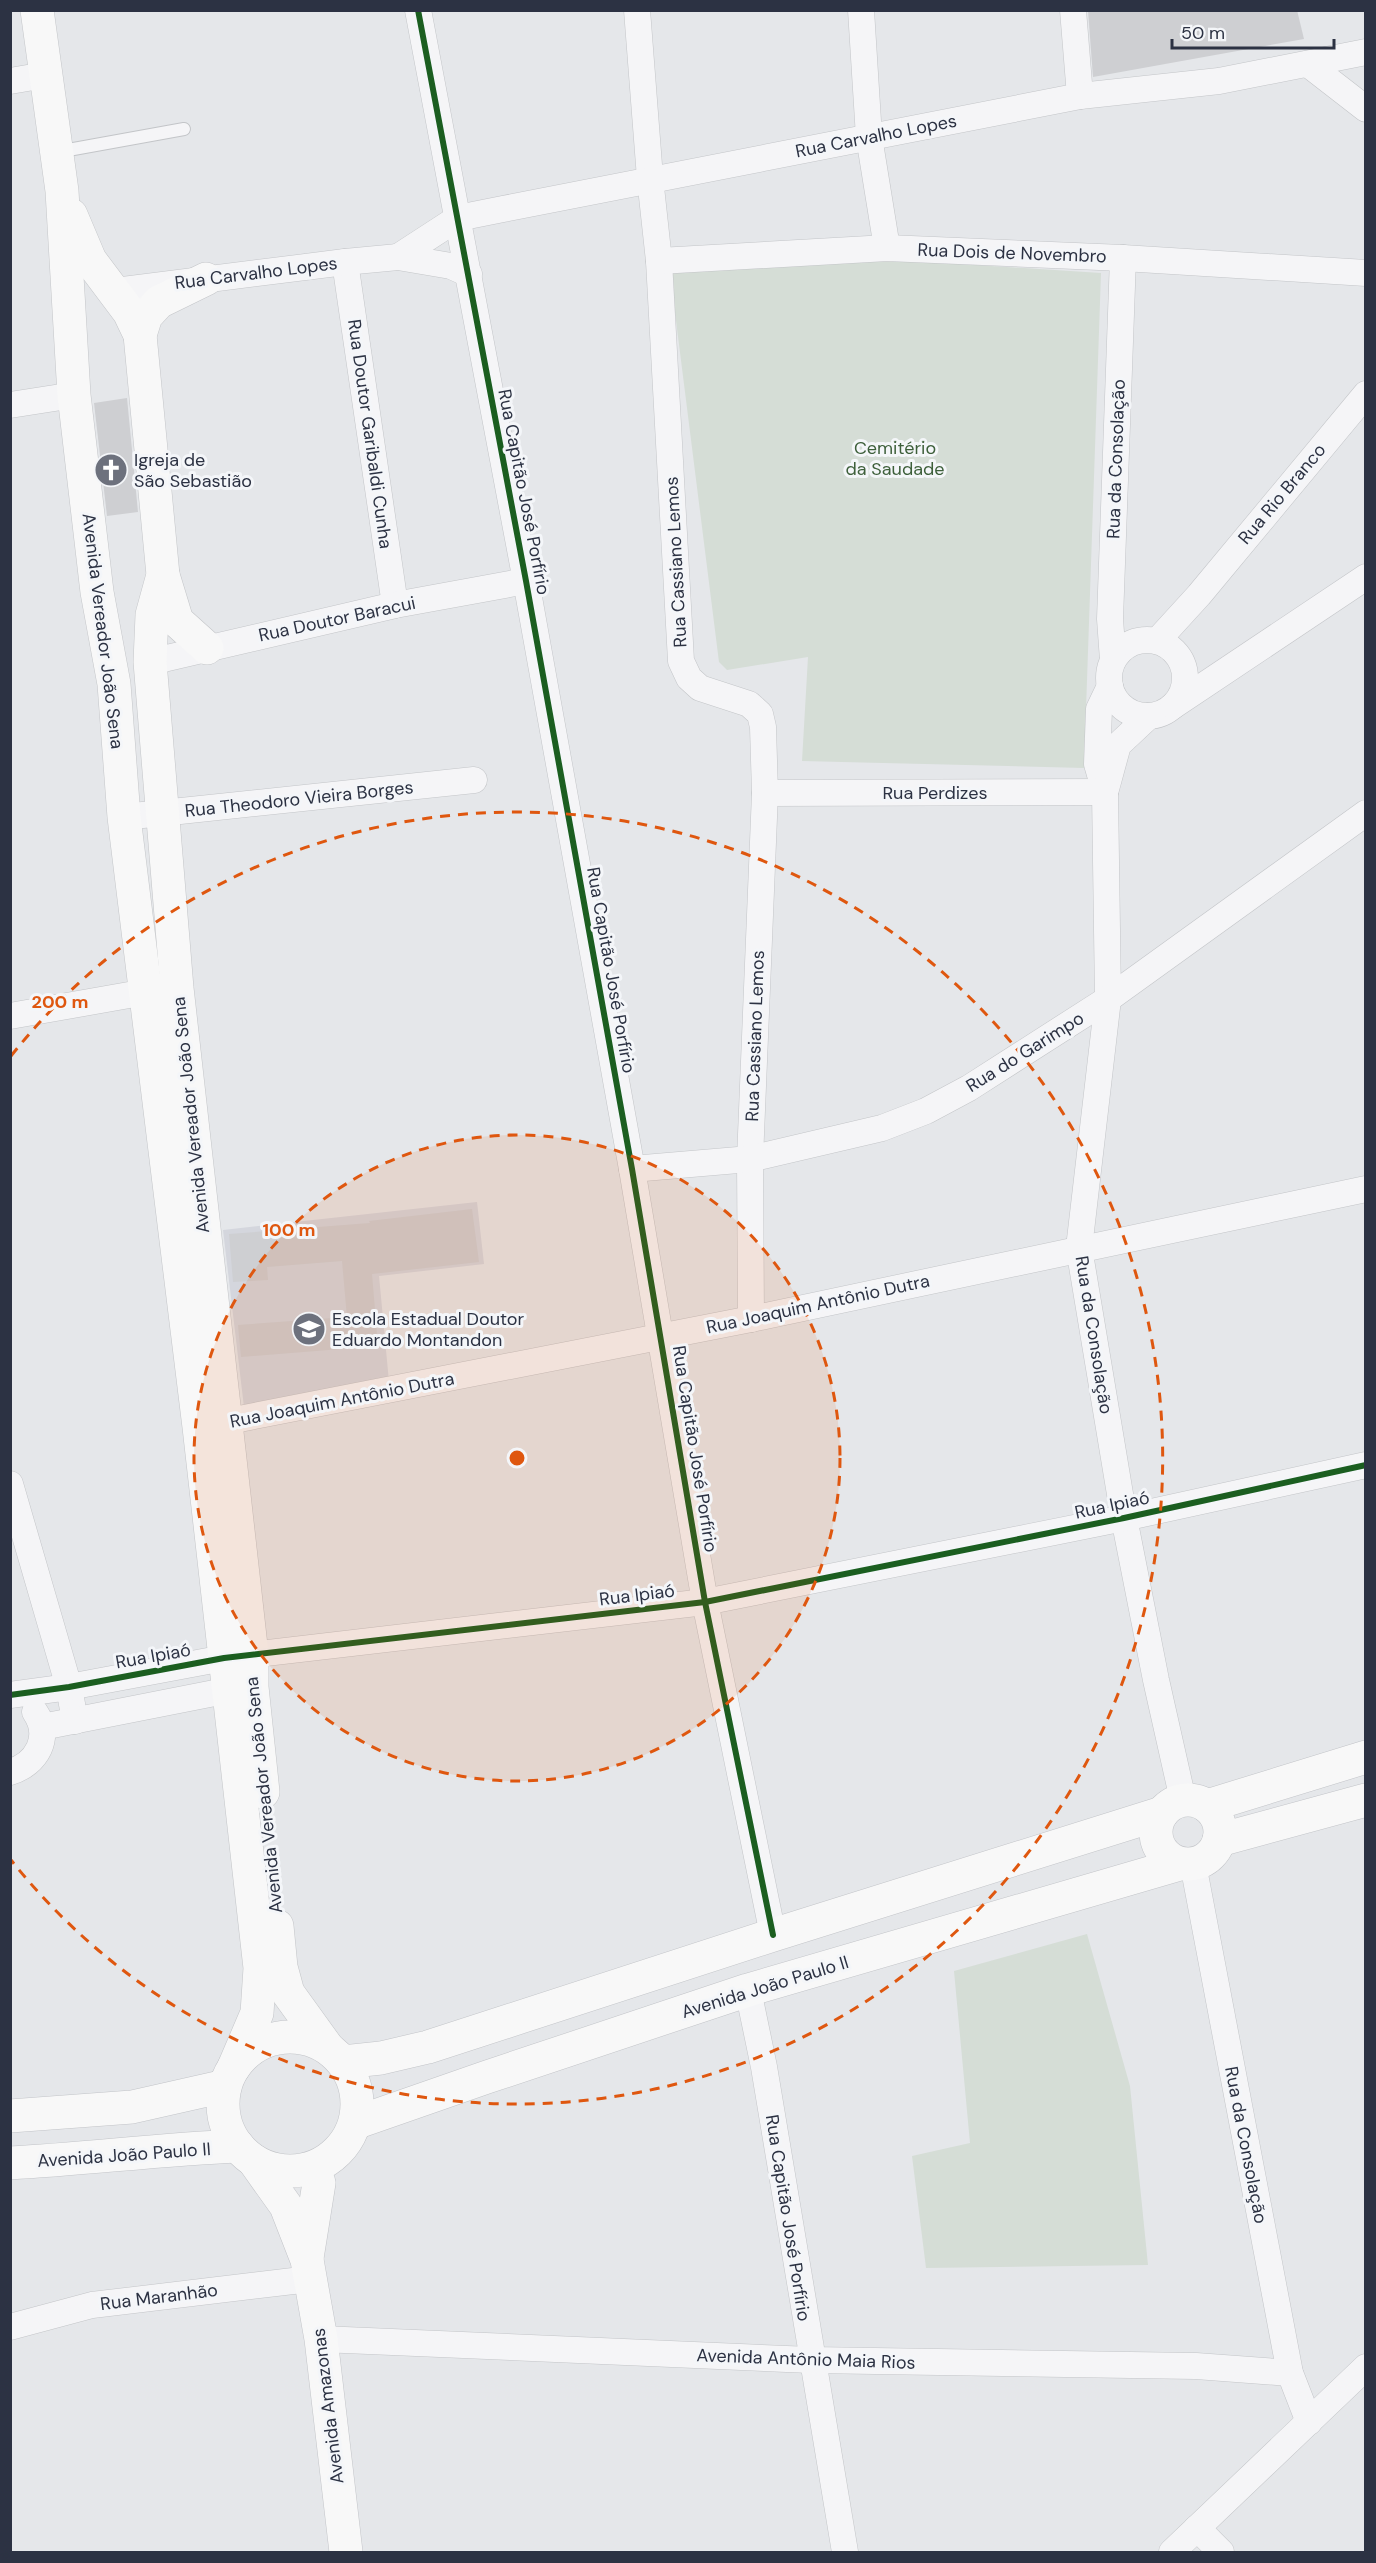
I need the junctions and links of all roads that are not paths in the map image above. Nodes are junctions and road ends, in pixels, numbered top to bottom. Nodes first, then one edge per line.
1 (37, 10) edge
2 (418, 10) edge
3 (637, 10) edge
4 (861, 10) edge
5 (1073, 10) edge
6 (1365, 52) edge
7 (1308, 64) junction
8 (45, 75) junction
9 (10, 81) edge
10 (1080, 96) junction
11 (1365, 109) edge
12 (184, 129) dead end
13 (869, 137) junction
14 (56, 152) junction
15 (650, 178) junction
16 (62, 191) junction
17 (458, 218) junction
18 (887, 248) junction
19 (398, 257) junction
20 (1123, 258) junction
21 (659, 261) junction
22 (345, 262) junction
23 (1365, 273) edge
24 (469, 274) junction
25 (206, 279) junction
26 (115, 291) junction
27 (69, 315) junction
28 (140, 335) junction
29 (1365, 394) edge
30 (74, 395) junction
31 (10, 405) edge
32 (162, 575) junction
33 (1365, 577) edge
34 (526, 581) junction
35 (97, 592) junction
36 (1199, 595) junction
37 (395, 605) junction
38 (152, 615) junction
39 (1158, 641) junction
40 (207, 648) junction
41 (1113, 660) junction
42 (150, 662) junction
43 (1181, 662) junction
44 (1239, 662) junction
45 (1110, 686) junction
46 (1173, 705) junction
47 (1149, 716) junction
48 (474, 780) dead end
49 (1105, 792) junction
50 (765, 793) junction
51 (1365, 813) edge
52 (163, 814) junction
53 (124, 817) junction
54 (146, 992) junction
55 (1107, 999) junction
56 (10, 1016) edge
57 (750, 1159) junction
58 (632, 1169) junction
59 (1365, 1189) edge
60 (1079, 1248) junction
61 (751, 1319) junction
62 (661, 1337) junction
63 (212, 1425) junction
64 (1365, 1466) edge
65 (10, 1484) edge
66 (1124, 1518) junction
67 (705, 1602) junction
68 (239, 1672) junction
69 (69, 1687) junction
70 (10, 1696) edge
71 (75, 1721) junction
72 (42, 1727) junction
73 (1365, 1757) edge
74 (10, 1772) edge
75 (1365, 1800) edge
76 (1184, 1806) junction
77 (1219, 1840) junction
78 (1186, 1864) junction
79 (773, 1935) junction
80 (748, 1990) junction
81 (476, 2032) junction
82 (335, 2055) junction
83 (487, 2076) junction
84 (229, 2077) junction
85 (93, 2110) junction
86 (10, 2116) edge
87 (355, 2123) junction
88 (246, 2154) junction
89 (100, 2158) junction
90 (10, 2163) edge
91 (314, 2168) junction
92 (309, 2270) junction
93 (10, 2327) edge
94 (321, 2339) junction
95 (811, 2360) junction
96 (1365, 2367) edge
97 (1290, 2373) junction
98 (1309, 2422) junction
99 (1197, 2528) junction
100 (346, 2553) edge
101 (845, 2553) edge
102 (1172, 2553) edge
103 (1221, 2553) edge

1 - 8 main road, Avenida Vereador João Sena
2 - 17 street, Rua Capitão José Porfírio
3 - 15 street, Rua Cassiano Lemos
4 - 13 street
5 - 10 street
6 - 7 street, Rua Carvalho Lopes
7 - 10 street, Rua Carvalho Lopes
7 - 11 street
8 - 9 street
8 - 14 main road, Avenida Vereador João Sena
10 - 13 street, Rua Carvalho Lopes
12 - 14 lane
13 - 15 street, Rua Carvalho Lopes
13 - 18 street
14 - 16 main road, Avenida Vereador João Sena
15 - 17 street, Rua Carvalho Lopes
15 - 21 street, Rua Cassiano Lemos
16 - 26 main road, Avenida Vereador João Sena
16 - 27 main road, Avenida Vereador João Sena
17 - 19 street, Rua Carvalho Lopes
17 - 24 street, Rua Capitão José Porfírio
18 - 20 street, Rua Dois de Novembro
18 - 21 street, Rua Dois de Novembro
19 - 22 street, Rua Carvalho Lopes
19 - 24 street, Rua Carvalho Lopes
20 - 23 street, Rua Dois de Novembro
20 - 41 street, Rua da Consolação
21 - 50 street, Rua Cassiano Lemos
22 - 25 street, Rua Carvalho Lopes
22 - 37 street, Rua Doutor Garibaldi Cunha
24 - 34 street, Rua Capitão José Porfírio
25 - 26 street, Rua Carvalho Lopes
25 - 28 main road
26 - 27 main road
26 - 28 main road, Avenida Vereador João Sena
27 - 30 main road, Avenida Vereador João Sena
28 - 32 main road, Avenida Vereador João Sena
29 - 36 street, Rua Rio Branco
30 - 31 street
30 - 35 main road, Avenida Vereador João Sena
32 - 38 main road, Avenida Vereador João Sena
32 - 40 main road
33 - 44 street
34 - 37 street, Rua Doutor Baracui
34 - 58 street, Rua Capitão José Porfírio
35 - 38 main road
35 - 53 main road, Avenida Vereador João Sena
36 - 39 street, Rua Rio Branco
36 - 43 street, Rua Rio Branco
37 - 40 street, Rua Doutor Baracui
38 - 42 main road, Avenida Vereador João Sena
39 - 41 street
39 - 43 street
40 - 42 street, Rua Doutor Baracui
41 - 45 street
42 - 52 main road, Avenida Vereador João Sena
43 - 44 street
43 - 46 street
44 - 46 street
45 - 47 street
45 - 49 street, Rua da Consolação
46 - 47 street
47 - 49 street, Rua da Consolação
48 - 52 street, Rua Theodoro Vieira Borges
49 - 50 street, Rua Perdizes
49 - 55 street, Rua da Consolação
50 - 57 street, Rua Cassiano Lemos
51 - 55 street, Rua do Garimpo
52 - 53 street, Rua Theodoro Vieira Borges
52 - 63 main road, Avenida Vereador João Sena
53 - 54 main road, Avenida Vereador João Sena
54 - 56 street
54 - 63 main road, Avenida Vereador João Sena
55 - 57 street, Rua do Garimpo
55 - 60 street, Rua da Consolação
57 - 58 street, Rua do Garimpo
57 - 61 street, Rua Cassiano Lemos
58 - 62 street, Rua Capitão José Porfírio
59 - 60 street, Rua Joaquim Antônio Dutra
60 - 61 street, Rua Joaquim Antônio Dutra
60 - 66 street, Rua da Consolação
61 - 62 street, Rua Joaquim Antônio Dutra
62 - 63 street, Rua Joaquim Antônio Dutra
62 - 67 street, Rua Capitão José Porfírio
63 - 68 main road, Avenida Vereador João Sena
64 - 66 street, Rua Ipiaó
65 - 69 street
66 - 67 street, Rua Ipiaó
66 - 76 street, Rua da Consolação
67 - 68 street, Rua Ipiaó
67 - 79 street, Rua Capitão José Porfírio
68 - 69 street, Rua Ipiaó
68 - 71 street, Rua Ipiaó
68 - 82 main road, Avenida Vereador João Sena
68 - 84 main road, Avenida Vereador João Sena
69 - 70 street, Rua Ipiaó
69 - 71 street
70 - 72 street, Rua Ipiaó
71 - 72 street, Rua Ipiaó
72 - 74 street
73 - 76 main road
75 - 77 main road
76 - 77 main road
76 - 78 main road
76 - 79 main road
77 - 78 main road
78 - 80 main road, Avenida João Paulo II
78 - 97 street, Rua da Consolação
79 - 81 main road
80 - 83 main road, Avenida João Paulo II
80 - 95 street, Rua Capitão José Porfírio
81 - 82 main road
81 - 83 main road
82 - 84 main road
82 - 87 main road
83 - 87 main road, Avenida João Paulo II
84 - 85 main road
84 - 88 main road
85 - 86 main road
85 - 89 main road
87 - 91 main road
88 - 89 main road, Avenida João Paulo II
88 - 91 main road
88 - 92 main road
89 - 90 main road, Avenida João Paulo II
91 - 92 main road
92 - 93 street, Rua Maranhão
92 - 94 main road, Avenida Amazonas
94 - 95 street, Avenida Antônio Maia Rios
94 - 100 main road, Avenida Amazonas
95 - 97 street, Avenida Antônio Maia Rios
95 - 101 street, Rua Capitão José Porfírio
96 - 98 street
97 - 98 street, Rua da Consolação
98 - 99 street
99 - 102 street
99 - 103 street

